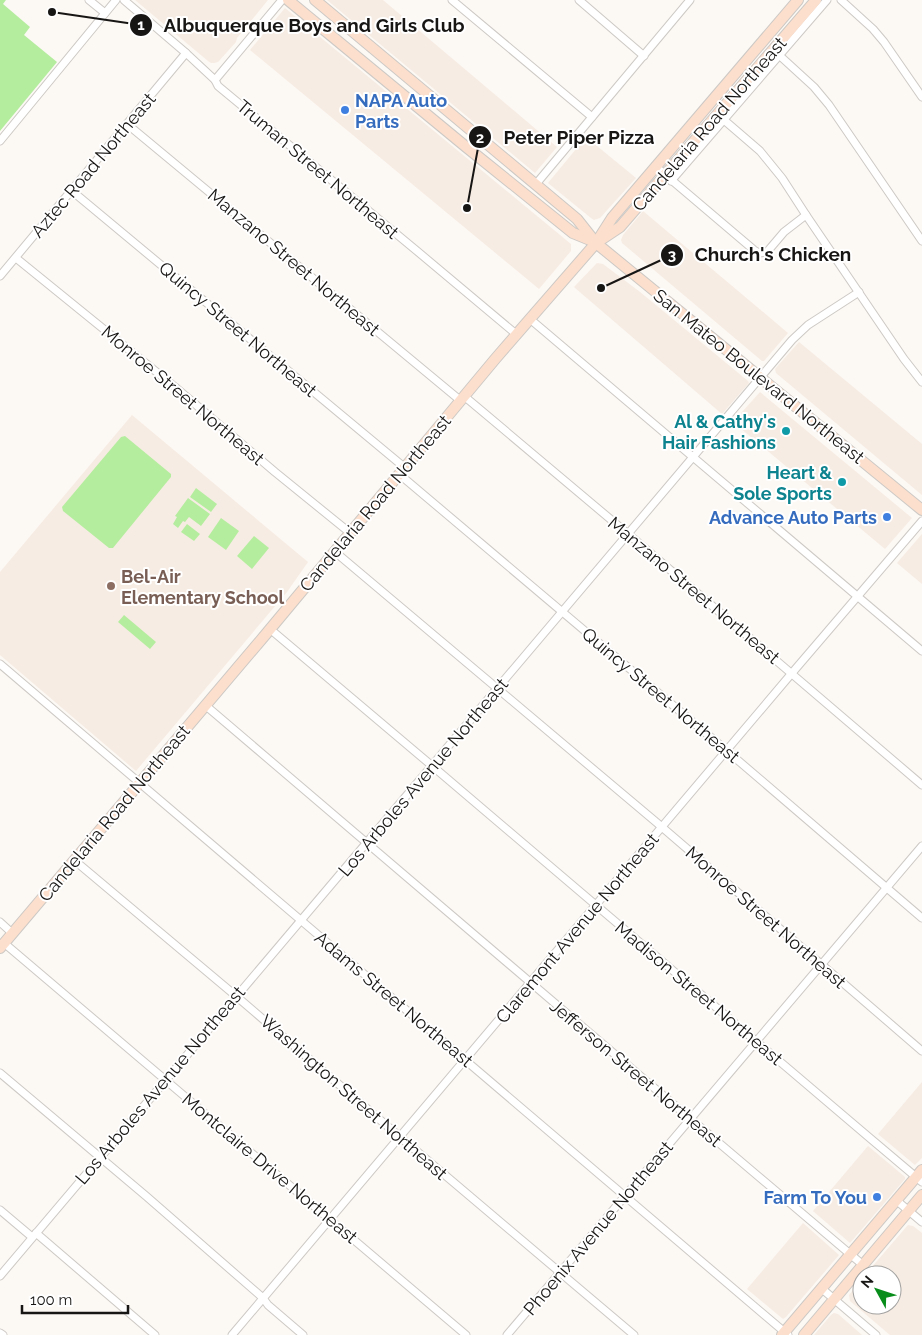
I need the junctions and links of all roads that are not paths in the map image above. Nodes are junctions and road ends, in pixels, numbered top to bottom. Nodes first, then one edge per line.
1 (89, 0) edge
2 (116, 0) edge
3 (124, 0) edge
4 (282, 0) edge
5 (288, 0) edge
6 (315, 0) edge
7 (452, 0) edge
8 (579, 0) edge
9 (690, 0) edge
10 (798, 0) edge
11 (816, 0) edge
12 (826, 0) edge
13 (841, 0) edge
14 (105, 13) junction
15 (186, 53) junction
16 (779, 55) junction
17 (644, 56) junction
18 (215, 80) junction
19 (922, 98) edge
20 (592, 117) junction
21 (724, 120) junction
22 (127, 124) junction
23 (0, 141) edge
24 (465, 146) junction
25 (656, 166) junction
26 (668, 178) junction
27 (536, 184) junction
28 (72, 192) junction
29 (806, 215) junction
30 (922, 241) edge
31 (596, 243) junction
32 (16, 258) junction
33 (0, 276) edge
34 (858, 292) junction
35 (530, 319) junction
36 (516, 334) junction
37 (761, 378) junction
38 (922, 382) edge
39 (462, 398) junction
40 (693, 457) junction
41 (402, 470) junction
42 (922, 510) edge
43 (922, 521) edge
44 (349, 532) junction
45 (628, 534) junction
46 (334, 551) junction
47 (858, 596) junction
48 (563, 612) junction
49 (270, 629) junction
50 (922, 651) edge
51 (0, 664) edge
52 (792, 673) junction
53 (497, 689) junction
54 (205, 705) junction
55 (726, 750) junction
56 (432, 766) junction
57 (139, 783) junction
58 (922, 786) edge
59 (662, 827) junction
60 (366, 843) junction
61 (922, 846) edge
62 (74, 860) junction
63 (886, 888) junction
64 (595, 905) junction
65 (922, 918) edge
66 (301, 920) junction
67 (0, 922) edge
68 (12, 933) junction
69 (2, 945) edge
70 (822, 965) junction
71 (530, 983) junction
72 (236, 996) junction
73 (756, 1042) junction
74 (922, 1051) edge
75 (465, 1060) junction
76 (0, 1073) edge
77 (166, 1079) junction
78 (690, 1119) junction
79 (400, 1137) junction
80 (99, 1157) junction
81 (920, 1176) edge
82 (922, 1195) edge
83 (625, 1197) junction
84 (896, 1200) junction
85 (0, 1210) edge
86 (908, 1211) junction
87 (330, 1219) junction
88 (922, 1222) edge
89 (34, 1235) junction
90 (851, 1254) junction
91 (864, 1265) joint
92 (560, 1273) junction
93 (0, 1276) edge
94 (852, 1279) edge
95 (821, 1288) junction
96 (263, 1298) junction
97 (834, 1300) junction
98 (785, 1334) edge
99 (155, 1335) edge
100 (232, 1335) edge
101 (303, 1335) edge
102 (466, 1335) edge
103 (507, 1335) edge
104 (634, 1335) edge
105 (804, 1335) edge
106 (876, 1335) edge

1 - 14 street
2 - 14 street
3 - 15 street, Truman Street Northeast
4 - 18 street
5 - 24 main road, San Mateo Boulevard Northeast
6 - 27 main road, San Mateo Boulevard Northeast
7 - 20 street
8 - 17 street
9 - 17 street
10 - 25 main road, Candelaria Road Northeast
11 - 26 main road, Candelaria Road Northeast
12 - 16 street
13 - 19 street
14 - 23 street
15 - 18 street, Truman Street Northeast
15 - 22 street, Aztec Road Northeast
16 - 21 street
16 - 30 street
17 - 20 street
18 - 36 street, Truman Street Northeast
20 - 27 street
21 - 26 street
21 - 29 street
22 - 28 street, Aztec Road Northeast
22 - 39 street, Manzano Street Northeast
24 - 27 main road
24 - 31 main road, San Mateo Boulevard Northeast
25 - 26 street
25 - 31 main road, Candelaria Road Northeast
26 - 29 street
26 - 31 main road, Candelaria Road Northeast
27 - 31 main road, San Mateo Boulevard Northeast
28 - 32 street, Aztec Road Northeast
28 - 41 street, Quincy Street Northeast
29 - 34 street
31 - 35 main road, Candelaria Road Northeast
31 - 37 main road, San Mateo Boulevard Northeast
32 - 33 street, Aztec Road Northeast
32 - 44 street, Monroe Street Northeast
34 - 37 street, Los Arboles Avenue Northeast
34 - 38 street
35 - 36 main road, Candelaria Road Northeast
35 - 40 street
36 - 39 main road, Candelaria Road Northeast
37 - 40 street, Los Arboles Avenue Northeast
37 - 42 main road, San Mateo Boulevard Northeast
39 - 41 main road, Candelaria Road Northeast
39 - 45 street, Manzano Street Northeast
40 - 45 street, Los Arboles Avenue Northeast
40 - 47 street
41 - 44 main road, Candelaria Road Northeast
41 - 48 street, Quincy Street Northeast
43 - 47 street, Claremont Avenue Northeast
44 - 46 main road, Candelaria Road Northeast
45 - 48 street, Los Arboles Avenue Northeast
45 - 52 street, Manzano Street Northeast
46 - 49 main road, Candelaria Road Northeast
46 - 53 street, Monroe Street Northeast
47 - 50 street
47 - 52 street, Claremont Avenue Northeast
48 - 53 street, Los Arboles Avenue Northeast
48 - 55 street, Quincy Street Northeast
49 - 54 main road, Candelaria Road Northeast
49 - 56 street, Madison Street Northeast
51 - 57 street, Adams Street Northeast
52 - 55 street, Claremont Avenue Northeast
52 - 58 street, Manzano Street Northeast
53 - 56 street, Los Arboles Avenue Northeast
53 - 59 street, Monroe Street Northeast
54 - 57 main road, Candelaria Road Northeast
54 - 60 street, Jefferson Street Northeast
55 - 59 street, Claremont Avenue Northeast
55 - 63 street, Quincy Street Northeast
56 - 60 street, Los Arboles Avenue Northeast
56 - 64 street, Madison Street Northeast
57 - 62 main road, Candelaria Road Northeast
57 - 66 street, Adams Street Northeast
59 - 64 street, Claremont Avenue Northeast
59 - 70 street, Monroe Street Northeast
60 - 66 street, Los Arboles Avenue Northeast
60 - 71 street, Jefferson Street Northeast
61 - 63 street, Phoenix Avenue Northeast
62 - 68 main road, Candelaria Road Northeast
62 - 72 street, Washington Street Northeast
63 - 65 street, Quincy Street Northeast
63 - 70 street, Phoenix Avenue Northeast
64 - 71 street, Claremont Avenue Northeast
64 - 73 street, Madison Street Northeast
66 - 72 street, Los Arboles Avenue Northeast
66 - 75 street, Adams Street Northeast
67 - 68 street
68 - 69 main road, Candelaria Road Northeast
69 - 77 street, Montclaire Drive Northeast
70 - 73 street, Phoenix Avenue Northeast
70 - 74 street, Monroe Street Northeast
71 - 75 street, Claremont Avenue Northeast
71 - 78 street, Jefferson Street Northeast
72 - 77 street, Los Arboles Avenue Northeast
72 - 79 street, Washington Street Northeast
73 - 78 street, Phoenix Avenue Northeast
73 - 81 street, Madison Street Northeast
75 - 79 street, Claremont Avenue Northeast
75 - 83 street, Adams Street Northeast
76 - 80 street
77 - 80 street, Los Arboles Avenue Northeast
77 - 87 street, Montclaire Drive Northeast
78 - 83 street, Phoenix Avenue Northeast
78 - 90 street, Jefferson Street Northeast
79 - 87 street, Claremont Avenue Northeast
79 - 92 street, Washington Street Northeast
80 - 89 street, Los Arboles Avenue Northeast
80 - 96 street
81 - 84 main road
82 - 86 main road
83 - 92 street, Phoenix Avenue Northeast
83 - 98 street, Adams Street Northeast
84 - 86 street
84 - 90 main road
85 - 89 street
86 - 88 street
86 - 91 main road
87 - 96 street, Claremont Avenue Northeast
87 - 102 street, Montclaire Drive Northeast
89 - 93 street, Los Arboles Avenue Northeast
89 - 99 street
90 - 91 street, Jefferson Street Northeast
90 - 95 main road
92 - 103 street, Phoenix Avenue Northeast
92 - 104 street, Washington Street Northeast
94 - 97 main road
95 - 97 street
95 - 98 main road
96 - 100 street, Claremont Avenue Northeast
96 - 101 street
97 - 105 main road
97 - 106 street

